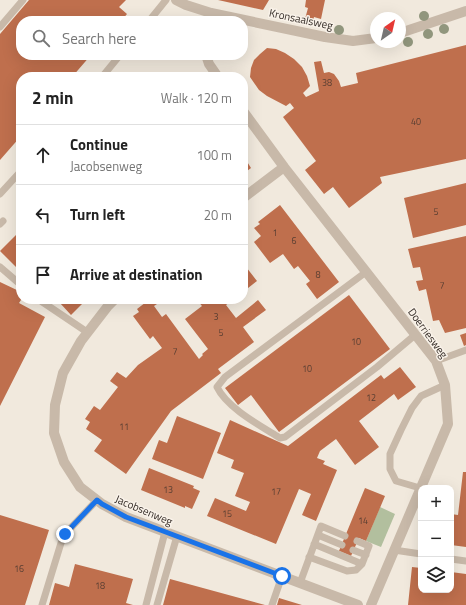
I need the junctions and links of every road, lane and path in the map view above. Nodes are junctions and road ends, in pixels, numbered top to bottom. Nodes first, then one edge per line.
1 (23, 0) edge
2 (166, 0) edge
3 (176, 0) edge
4 (187, 3) edge
5 (466, 11) edge
6 (153, 16) edge
7 (208, 16) edge
8 (248, 24) edge
9 (0, 27) edge
10 (406, 31) edge
11 (370, 39) edge
12 (116, 60) edge
13 (208, 60) edge
14 (106, 72) edge
15 (215, 72) edge
16 (248, 118) edge
17 (284, 167) junction
18 (16, 176) edge
19 (0, 194) edge
20 (248, 194) edge
21 (0, 267) edge
22 (366, 272) junction
23 (16, 281) edge
24 (46, 304) edge
25 (110, 304) edge
26 (88, 332) junction
27 (415, 334) junction
28 (466, 350) edge
29 (436, 361) junction
30 (444, 385) junction
31 (421, 485) edge
32 (418, 487) edge
33 (418, 493) edge
34 (97, 500) junction
35 (165, 532) junction
36 (318, 535) junction
37 (177, 536) junction
38 (346, 536) dead end
39 (357, 541) dead end
40 (314, 544) junction
41 (342, 545) dead end
42 (353, 550) dead end
43 (394, 550) junction
44 (418, 554) edge
45 (366, 555) junction
46 (309, 557) junction
47 (454, 559) edge
48 (466, 561) edge
49 (362, 564) junction
50 (282, 576) junction
51 (300, 583) junction
52 (42, 605) edge
53 (146, 605) edge
54 (157, 605) edge
55 (272, 605) edge
56 (358, 605) edge
57 (371, 605) edge

1 - 9 lane
2 - 6 lane
3 - 4 street, Kronsaalsweg
4 - 7 street, Kronsaalsweg
5 - 10 street
8 - 11 street, Kronsaalsweg
12 - 14 lane
13 - 15 street
16 - 17 street, Doerriesweg
17 - 20 street
17 - 22 street, Doerriesweg
18 - 19 lane
21 - 23 lane
22 - 27 street, Doerriesweg
22 - 27 lane
24 - 26 lane
25 - 26 street, Jacobsenweg
26 - 34 street, Jacobsenweg
27 - 29 street, Doerriesweg
28 - 29 lane
29 - 30 street, Doerriesweg
30 - 31 street, Doerriesweg
30 - 32 lane
33 - 43 street, Doerriesweg
34 - 35 street, Jacobsenweg
34 - 52 lane
35 - 37 street, Jacobsenweg
35 - 53 lane
36 - 38 lane
36 - 40 lane
36 - 41 lane
37 - 50 street, Jacobsenweg
37 - 54 lane
39 - 45 lane
40 - 46 lane
40 - 49 lane
42 - 45 lane
43 - 44 lane
43 - 57 street, Doerriesweg
45 - 49 lane
46 - 49 lane
46 - 51 lane
47 - 48 lane
50 - 51 street, Jacobsenweg
50 - 55 lane
51 - 56 street, Jacobsenweg

